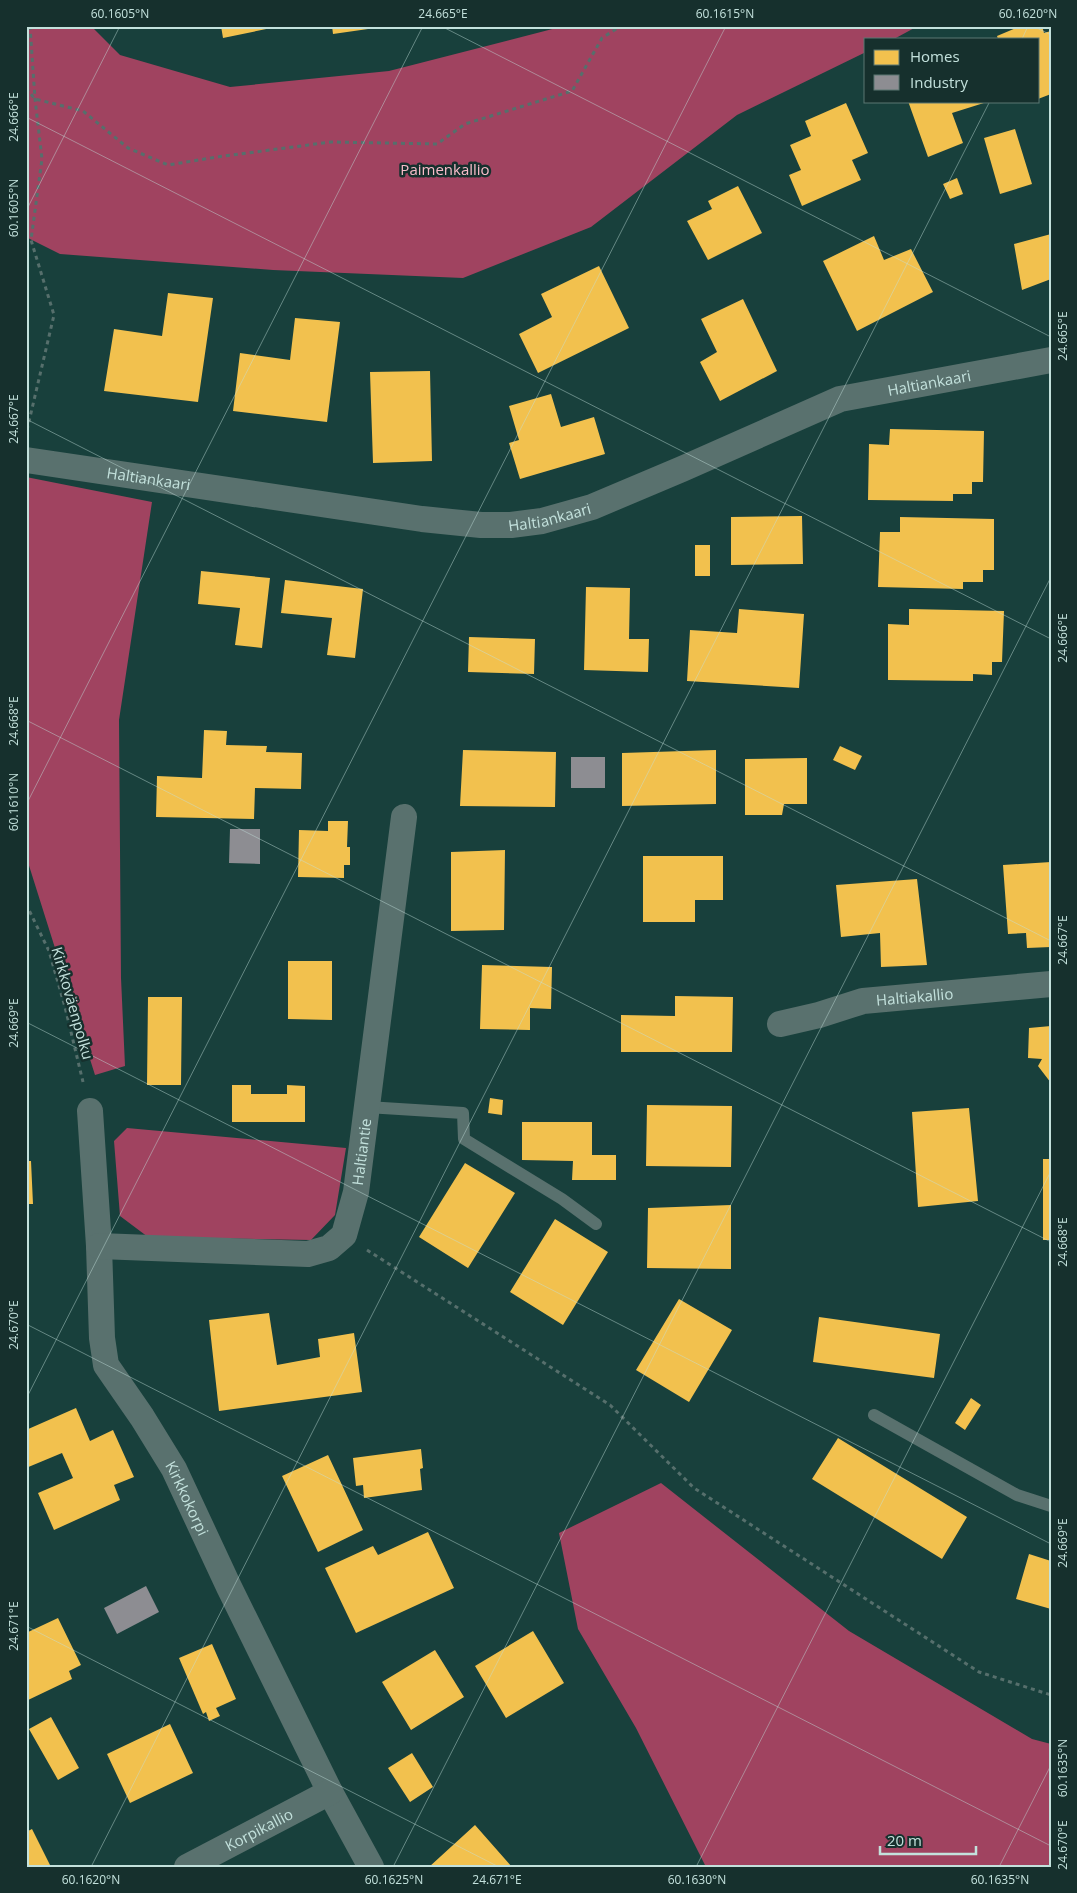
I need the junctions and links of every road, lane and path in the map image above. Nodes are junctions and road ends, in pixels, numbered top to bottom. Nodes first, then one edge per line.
1 (30, 26) edge
2 (620, 26) edge
3 (26, 88) edge
4 (35, 99) junction
5 (1051, 360) edge
6 (26, 432) edge
7 (26, 460) edge
8 (404, 817) dead end
9 (26, 904) edge
10 (1051, 984) edge
11 (780, 1024) dead end
12 (367, 1107) junction
13 (90, 1111) joint
14 (596, 1224) dead end
15 (344, 1235) junction
16 (100, 1246) junction
17 (874, 1414) dead end
18 (1051, 1506) edge
19 (1051, 1695) edge
20 (330, 1792) junction
21 (187, 1867) edge
22 (371, 1867) edge

1 - 4 path
2 - 4 path
3 - 4 path
4 - 6 path
5 - 7 street, Haltiankaari
8 - 12 street, Haltiantie
9 - 13 path, Kirkkoväenpolku
10 - 11 street, Haltiakallio
12 - 14 lane
12 - 15 street, Haltiantie
13 - 16 street, Kirkkokorpi
15 - 16 street
15 - 19 path
16 - 20 street, Kirkkokorpi
17 - 18 lane
20 - 21 street, Korpikallio
20 - 22 street, Kirkkokorpi

